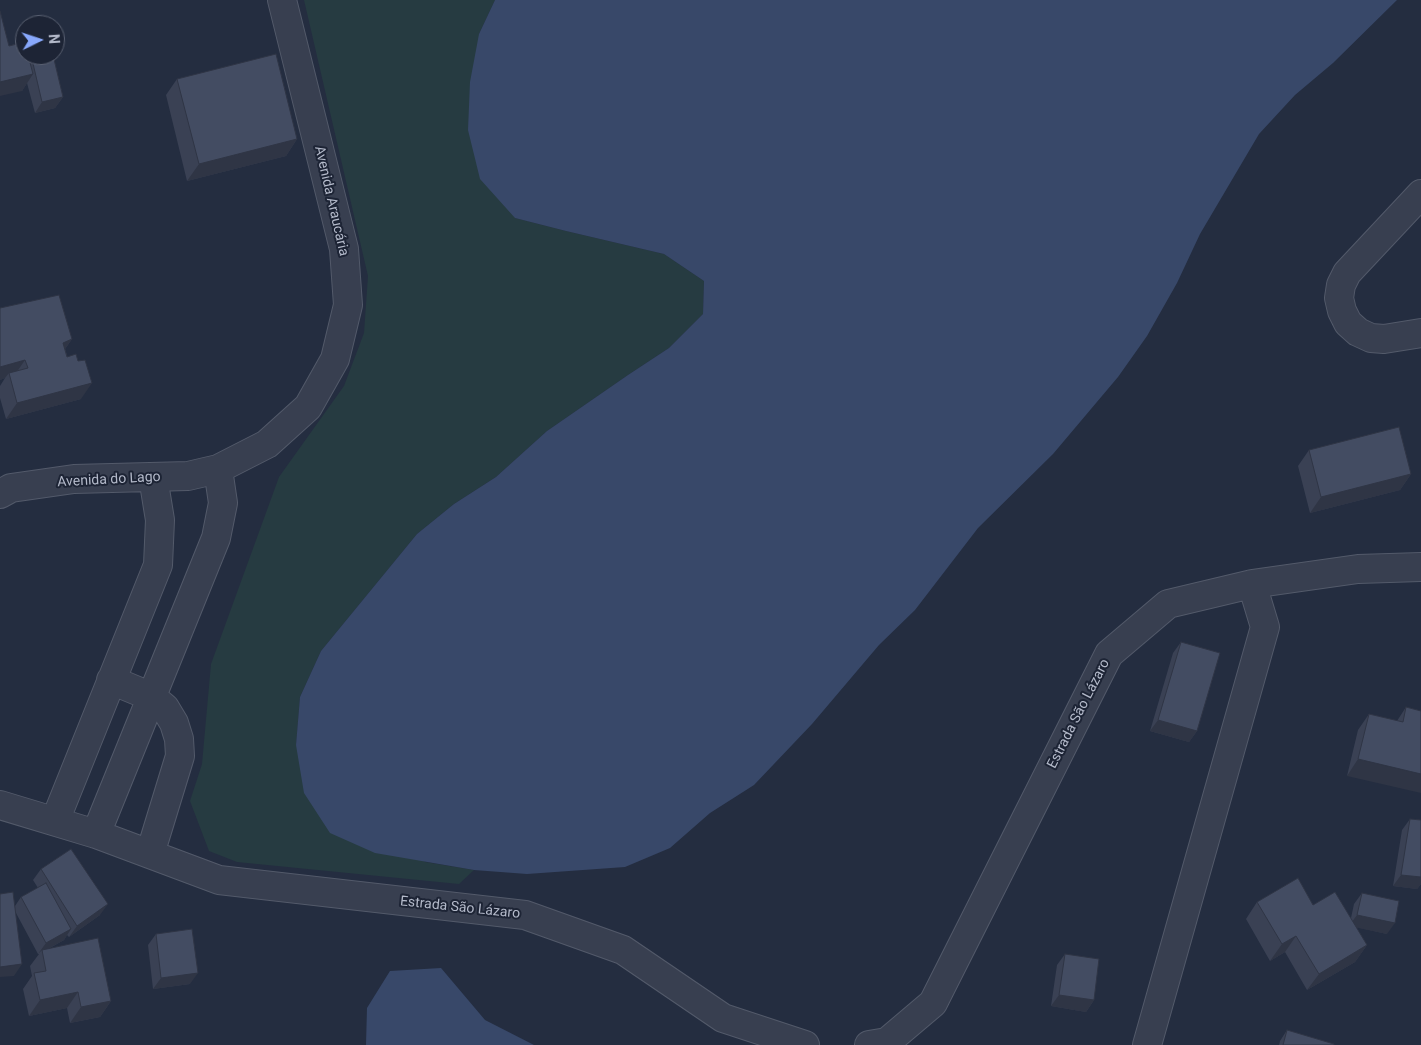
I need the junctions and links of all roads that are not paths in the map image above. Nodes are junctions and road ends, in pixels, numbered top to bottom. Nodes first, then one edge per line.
1 (282, 0) edge
2 (1421, 194) edge
3 (1421, 332) edge
4 (218, 469) junction
5 (154, 477) junction
6 (0, 494) edge
7 (1421, 567) edge
8 (1252, 584) junction
9 (111, 680) junction
10 (152, 697) junction
11 (0, 805) edge
12 (55, 821) junction
13 (96, 834) junction
14 (150, 854) junction
15 (805, 1045) edge
16 (869, 1045) edge
17 (1147, 1045) edge

1 - 4 street, Avenida Araucária
2 - 3 street
4 - 5 street, Avenida do Lago
4 - 10 street
5 - 6 street, Avenida do Lago
5 - 9 street
7 - 8 street, Estrada São Lázaro
8 - 16 street, Estrada São Lázaro
8 - 17 street
9 - 10 street
9 - 12 street
10 - 13 street
10 - 14 street
11 - 12 street, Estrada São Lázaro
12 - 13 street, Estrada São Lázaro
13 - 14 street, Estrada São Lázaro
14 - 15 street, Estrada São Lázaro

